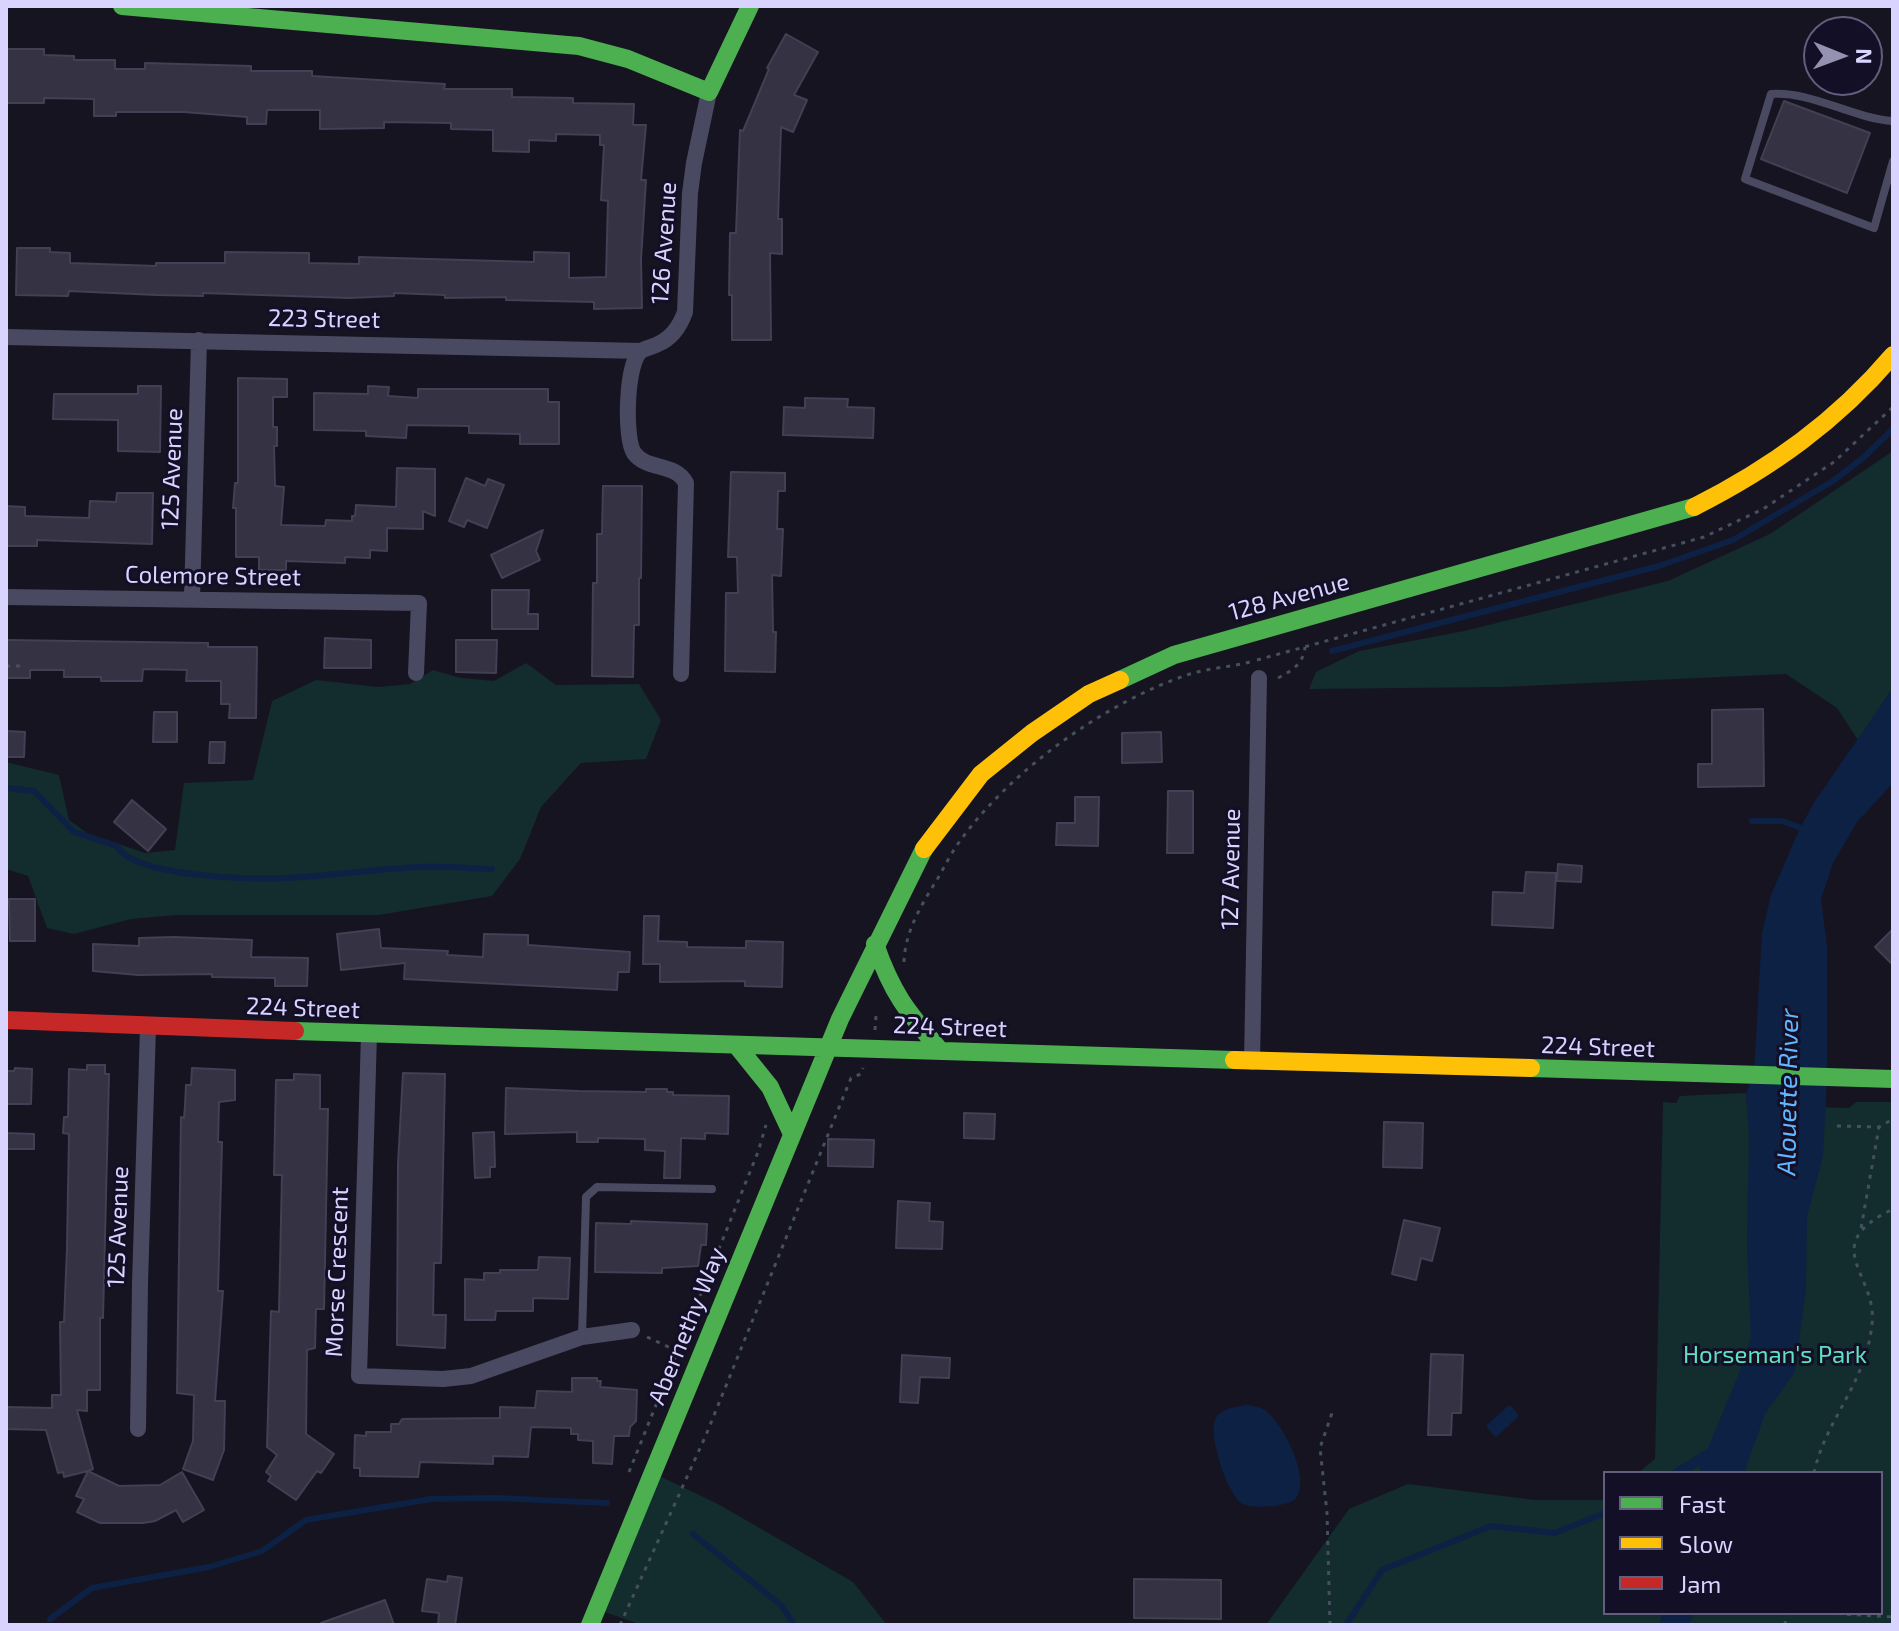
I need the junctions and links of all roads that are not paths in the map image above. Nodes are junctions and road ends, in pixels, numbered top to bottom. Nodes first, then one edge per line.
1 (122, 6) edge
2 (750, 6) edge
3 (709, 92) junction
4 (1893, 121) edge
5 (1893, 161) edge
6 (6, 337) edge
7 (199, 340) junction
8 (641, 351) junction
9 (1893, 355) edge
10 (6, 597) edge
11 (192, 599) junction
12 (416, 673) dead end
13 (681, 674) dead end
14 (1259, 681) road end
15 (875, 944) junction
16 (6, 1020) edge
17 (148, 1027) junction
18 (369, 1034) junction
19 (737, 1046) junction
20 (830, 1046) junction
21 (939, 1049) junction
22 (1252, 1062) junction
23 (1893, 1079) edge
24 (791, 1132) junction
25 (712, 1189) dead end
26 (632, 1330) road end
27 (582, 1337) junction
28 (138, 1429) dead end
29 (590, 1625) edge

1 - 3 street
2 - 3 street, 126 Avenue
3 - 8 street, 126 Avenue
4 - 5 lane
6 - 7 street, 223 Street
7 - 8 street, 223 Street
7 - 11 street, 125 Avenue
8 - 13 street
9 - 15 street, 128 Avenue
10 - 11 street, Colemore Street
11 - 12 street, Colemore Street
14 - 22 street, 127 Avenue
15 - 20 street, 128 Avenue
15 - 21 street
16 - 17 street, 224 Street
17 - 18 street, 224 Street
17 - 28 street, 125 Avenue
18 - 19 street, 224 Street
18 - 27 street, Morse Crescent
19 - 20 street, 224 Street
19 - 24 street
20 - 21 street, 224 Street
20 - 24 street, Abernethy Way
21 - 22 street, 224 Street
22 - 23 street, 224 Street
24 - 29 street, Abernethy Way
25 - 27 lane
26 - 27 street, Morse Crescent

